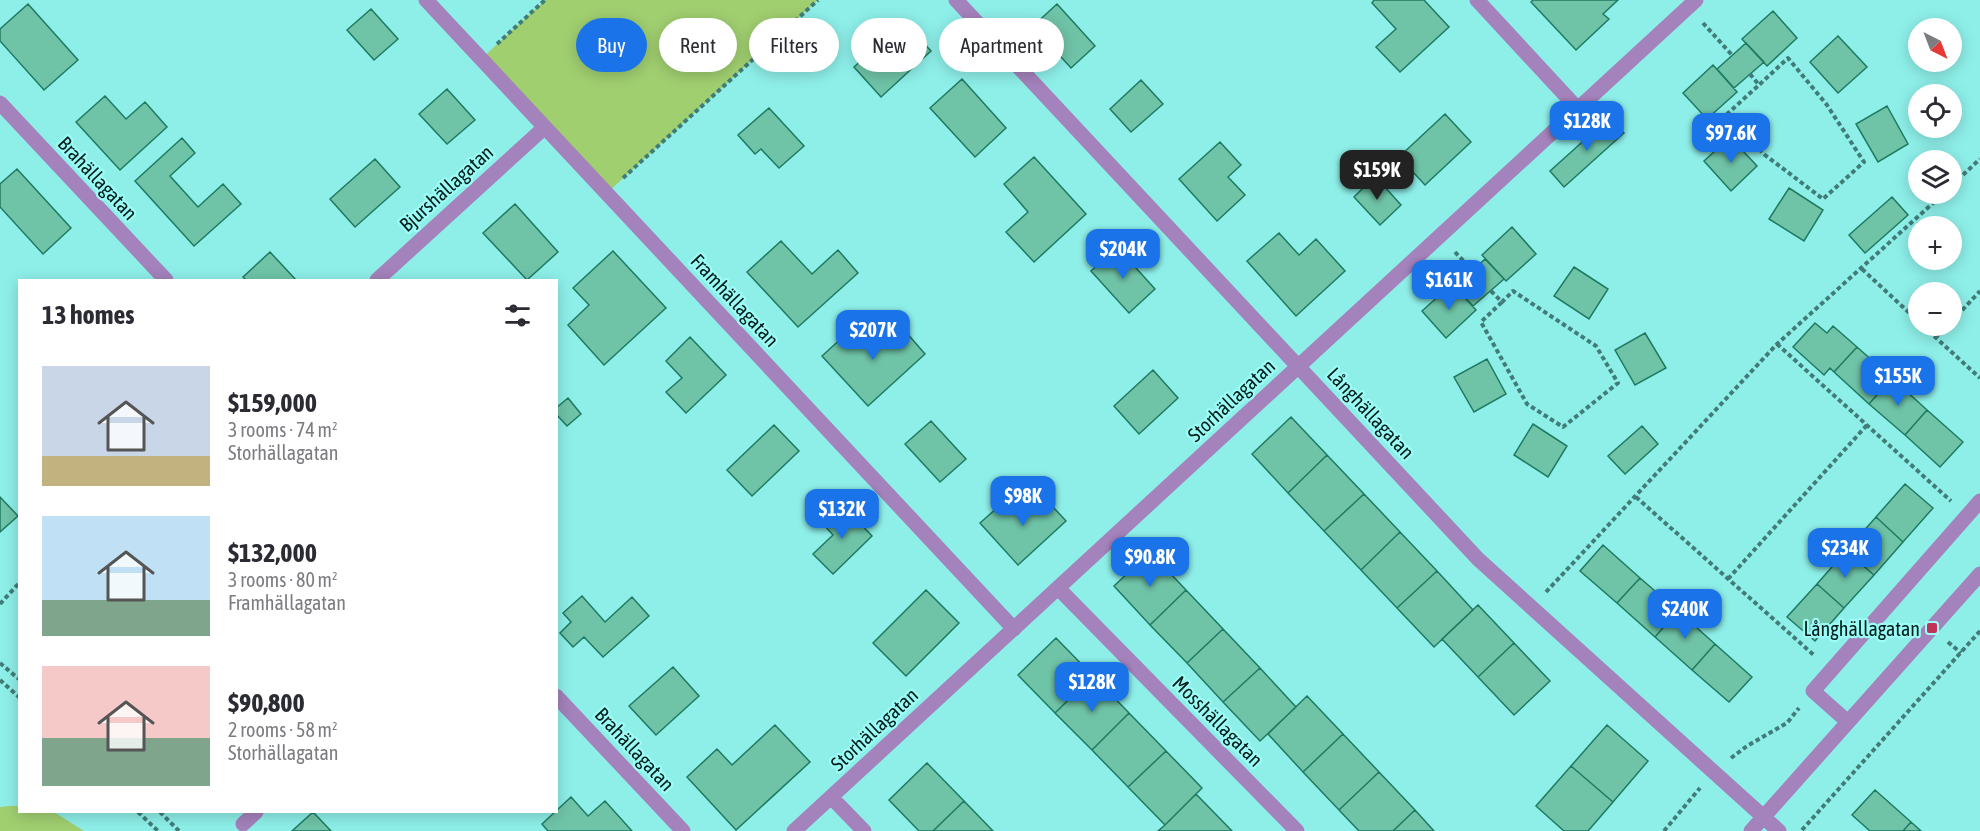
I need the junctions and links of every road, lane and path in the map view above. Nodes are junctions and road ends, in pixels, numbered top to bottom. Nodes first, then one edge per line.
1 (426, 0) edge
2 (545, 0) edge
3 (818, 0) edge
4 (956, 0) edge
5 (1477, 0) edge
6 (1692, 3) edge
7 (1732, 55) dead end
8 (481, 59) junction
9 (1750, 74) dead end
10 (1759, 85) junction
11 (0, 104) edge
12 (1578, 109) junction
13 (545, 127) junction
14 (1980, 159) edge
15 (1962, 176) edge
16 (607, 193) junction
17 (1932, 204) edge
18 (1862, 268) junction
19 (165, 279) edge
20 (378, 279) edge
21 (1491, 291) dead end
22 (1980, 291) edge
23 (1502, 302) junction
24 (1962, 310) edge
25 (1908, 312) edge
26 (1936, 338) edge
27 (1777, 344) junction
28 (1299, 366) junction
29 (1980, 378) edge
30 (1867, 425) junction
31 (1636, 497) junction
32 (1980, 501) edge
33 (1967, 515) junction
34 (1980, 574) edge
35 (1728, 579) junction
36 (18, 584) edge
37 (1058, 588) junction
38 (0, 604) edge
39 (1532, 607) junction
40 (1014, 629) junction
41 (1980, 631) edge
42 (1948, 641) dead end
43 (1961, 653) junction
44 (0, 663) edge
45 (1831, 671) junction
46 (18, 678) edge
47 (0, 680) edge
48 (1813, 691) junction
49 (18, 696) edge
50 (558, 698) edge
51 (1848, 723) junction
52 (1714, 772) junction
53 (831, 797) junction
54 (139, 813) edge
55 (161, 813) edge
56 (255, 813) edge
57 (1764, 817) junction
58 (243, 824) dead end
59 (158, 831) edge
60 (179, 831) edge
61 (683, 831) edge
62 (795, 831) edge
63 (864, 831) edge
64 (1297, 831) edge
65 (1664, 831) edge
66 (1751, 831) edge
67 (1779, 831) edge
68 (1801, 831) edge

1 - 8 street, Framhällagatan
2 - 8 path
3 - 16 path
4 - 28 street, Långhällagatan
5 - 12 street
6 - 7 path
6 - 12 street, Storhällagatan
8 - 13 street, Framhällagatan
9 - 10 path
10 - 10 path
11 - 19 street, Brahällagatan
12 - 28 street, Storhällagatan
13 - 16 street, Framhällagatan
13 - 20 street, Bjurshällagatan
14 - 15 path
16 - 40 street, Framhällagatan
17 - 18 path
18 - 25 path
18 - 27 path
21 - 23 path
22 - 24 path
23 - 23 path
26 - 29 path
27 - 30 path
27 - 31 path
28 - 37 street, Storhällagatan
28 - 39 street, Långhällagatan
30 - 33 path
30 - 35 path
31 - 35 path
31 - 39 path
32 - 33 street
33 - 45 street
34 - 51 street
35 - 45 path
36 - 38 path
37 - 40 street, Storhällagatan
37 - 64 street, Mosshällagatan
39 - 52 street, Långhällagatan
40 - 53 street, Storhällagatan
41 - 43 path
42 - 43 path
43 - 68 path
44 - 46 path
45 - 48 street
47 - 49 path
48 - 51 street
48 - 52 path
50 - 61 street, Brahällagatan
51 - 57 street
52 - 57 street, Långhällagatan
52 - 65 path
53 - 62 street, Storhällagatan
53 - 63 street
54 - 59 path
55 - 60 path
56 - 58 street
57 - 66 street
57 - 67 street, Långhällagatan

